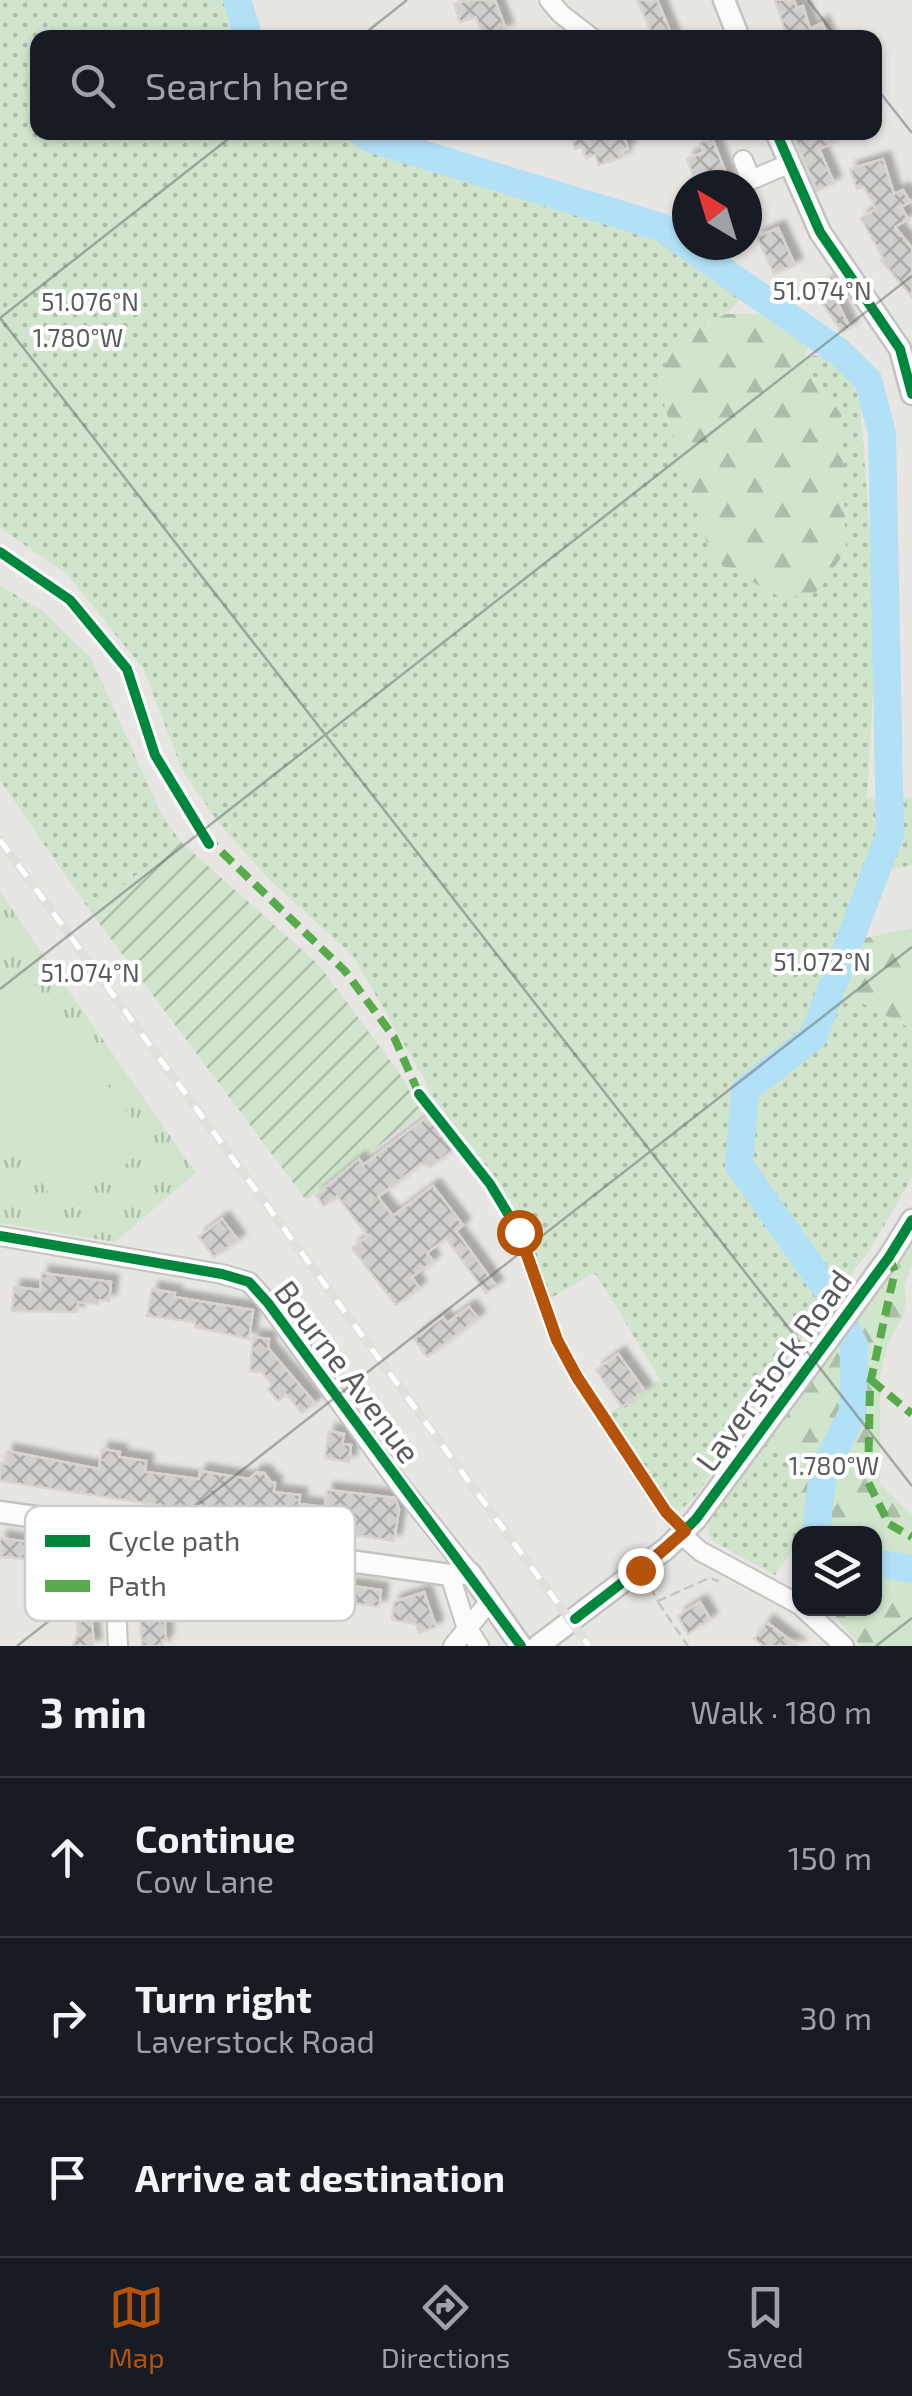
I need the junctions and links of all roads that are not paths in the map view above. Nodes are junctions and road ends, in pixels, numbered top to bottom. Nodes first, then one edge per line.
1 (550, 0) edge
2 (724, 0) edge
3 (582, 30) edge
4 (736, 30) edge
5 (779, 140) edge
6 (742, 160) dead end
7 (788, 164) junction
8 (910, 365) edge
9 (912, 394) edge
10 (419, 1094) dead end
11 (912, 1220) edge
12 (0, 1236) edge
13 (0, 1512) edge
14 (25, 1516) edge
15 (684, 1533) junction
16 (355, 1560) edge
17 (460, 1574) junction
18 (490, 1600) junction
19 (792, 1602) edge
20 (811, 1616) edge
21 (117, 1621) edge
22 (466, 1626) junction
23 (118, 1646) edge
24 (453, 1646) edge
25 (480, 1646) edge
26 (521, 1646) edge
27 (538, 1646) edge
28 (844, 1646) edge

1 - 3 street
2 - 4 street
5 - 7 street
6 - 7 street
7 - 8 street
8 - 9 street
10 - 15 lane
11 - 15 street, Laverstock Road
12 - 17 street, Bourne Avenue
13 - 14 street
15 - 19 street
15 - 27 street, Laverstock Road
16 - 17 street
17 - 18 street, Bourne Avenue
17 - 22 street
18 - 22 street
18 - 26 street, Bourne Avenue
20 - 28 street
21 - 23 street
22 - 24 street
22 - 25 street

